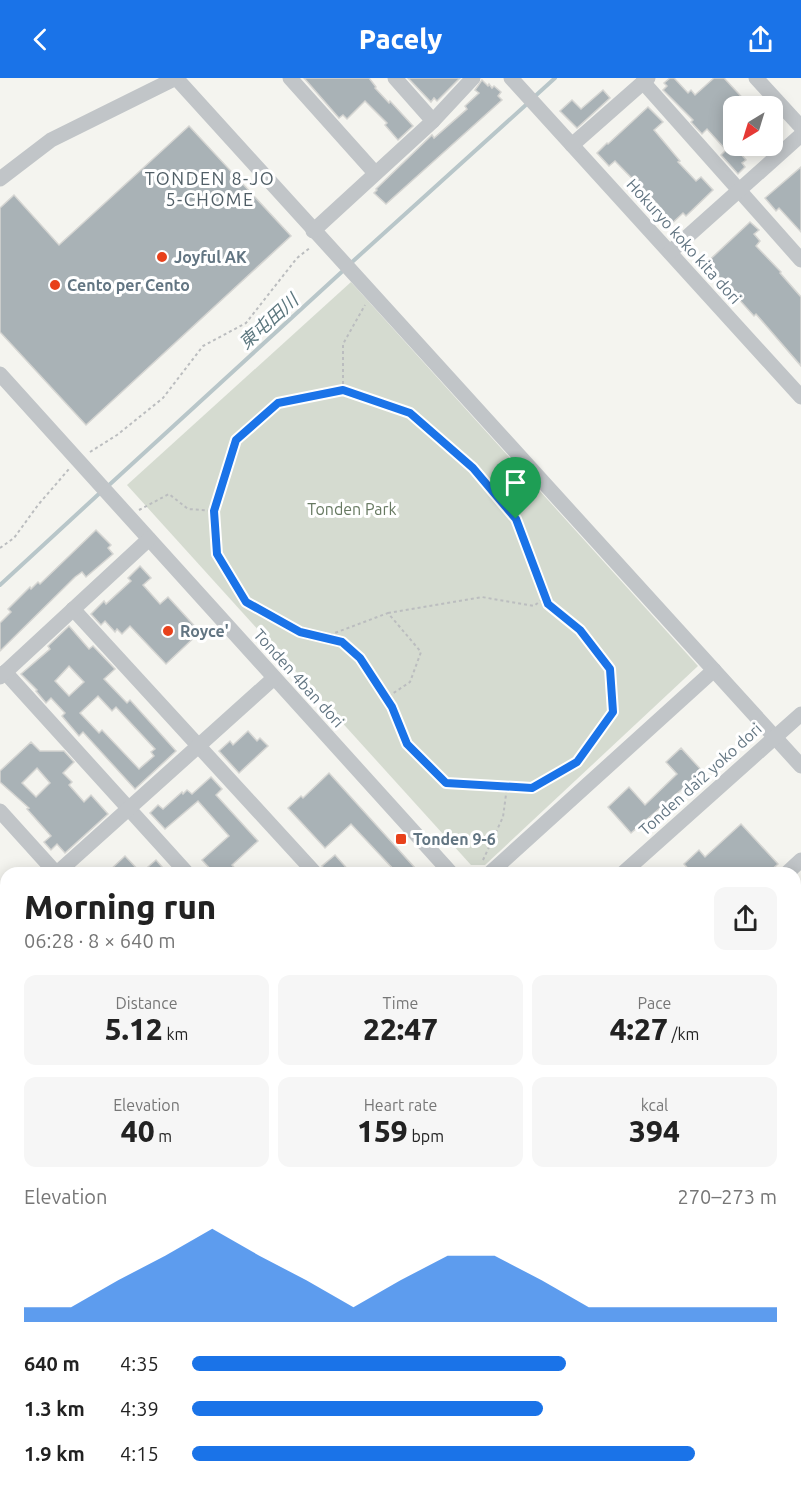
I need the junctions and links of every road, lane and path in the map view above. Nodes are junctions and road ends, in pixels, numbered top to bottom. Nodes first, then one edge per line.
1 (176, 78) edge
2 (290, 78) edge
3 (395, 78) edge
4 (473, 78) edge
5 (511, 78) edge
6 (756, 78) edge
7 (645, 80) edge
8 (433, 121) junction
9 (801, 127) edge
10 (801, 135) edge
11 (572, 145) junction
12 (375, 173) junction
13 (0, 179) edge
14 (738, 192) junction
15 (313, 238) junction
16 (670, 252) junction
17 (801, 260) edge
18 (366, 303) dead end
19 (0, 374) edge
20 (343, 390) junction
21 (801, 398) edge
22 (78, 460) junction
23 (525, 463) junction
24 (214, 511) junction
25 (128, 516) junction
26 (516, 519) junction
27 (149, 539) junction
28 (0, 548) edge
29 (545, 597) junction
30 (73, 609) junction
31 (388, 613) junction
32 (323, 637) junction
33 (714, 670) junction
34 (3, 674) edge
35 (274, 678) junction
36 (386, 698) junction
37 (801, 714) edge
38 (774, 736) junction
39 (199, 745) junction
40 (801, 766) edge
41 (507, 787) junction
42 (129, 808) junction
43 (0, 811) edge
44 (51, 867) edge
45 (64, 867) edge
46 (182, 867) edge
47 (310, 867) edge
48 (446, 867) edge
49 (486, 867) edge
50 (487, 867) edge
51 (630, 867) edge

1 - 13 street
1 - 15 street
2 - 12 street
3 - 8 street
4 - 8 street
5 - 11 street, Hokuryo koko kita dori
6 - 9 street
7 - 11 street
7 - 14 street
8 - 12 street
10 - 14 street
11 - 16 street, Hokuryo koko kita dori
12 - 15 street
14 - 16 street
14 - 17 street
15 - 22 path
15 - 23 street
16 - 21 street, Hokuryo koko kita dori
18 - 20 path
19 - 22 street, Tonden 4ban dori
20 - 24 path
20 - 26 path
22 - 25 street, Tonden 4ban dori
22 - 28 path
23 - 26 path
23 - 33 street
24 - 25 path
24 - 32 path
25 - 27 street, Tonden 4ban dori
26 - 29 path
27 - 30 street
27 - 35 street, Tonden 4ban dori
29 - 31 path
29 - 41 path
30 - 34 street
30 - 39 street
31 - 32 path
31 - 36 path
32 - 36 path
33 - 38 street
33 - 50 street
34 - 42 street
35 - 39 street
35 - 48 street, Tonden 4ban dori
36 - 41 path
37 - 38 street, Tonden dai2 yoko dori
38 - 40 street
38 - 51 street, Tonden dai2 yoko dori
39 - 42 street
39 - 47 street
41 - 49 path
42 - 45 street
42 - 46 street
43 - 44 street

